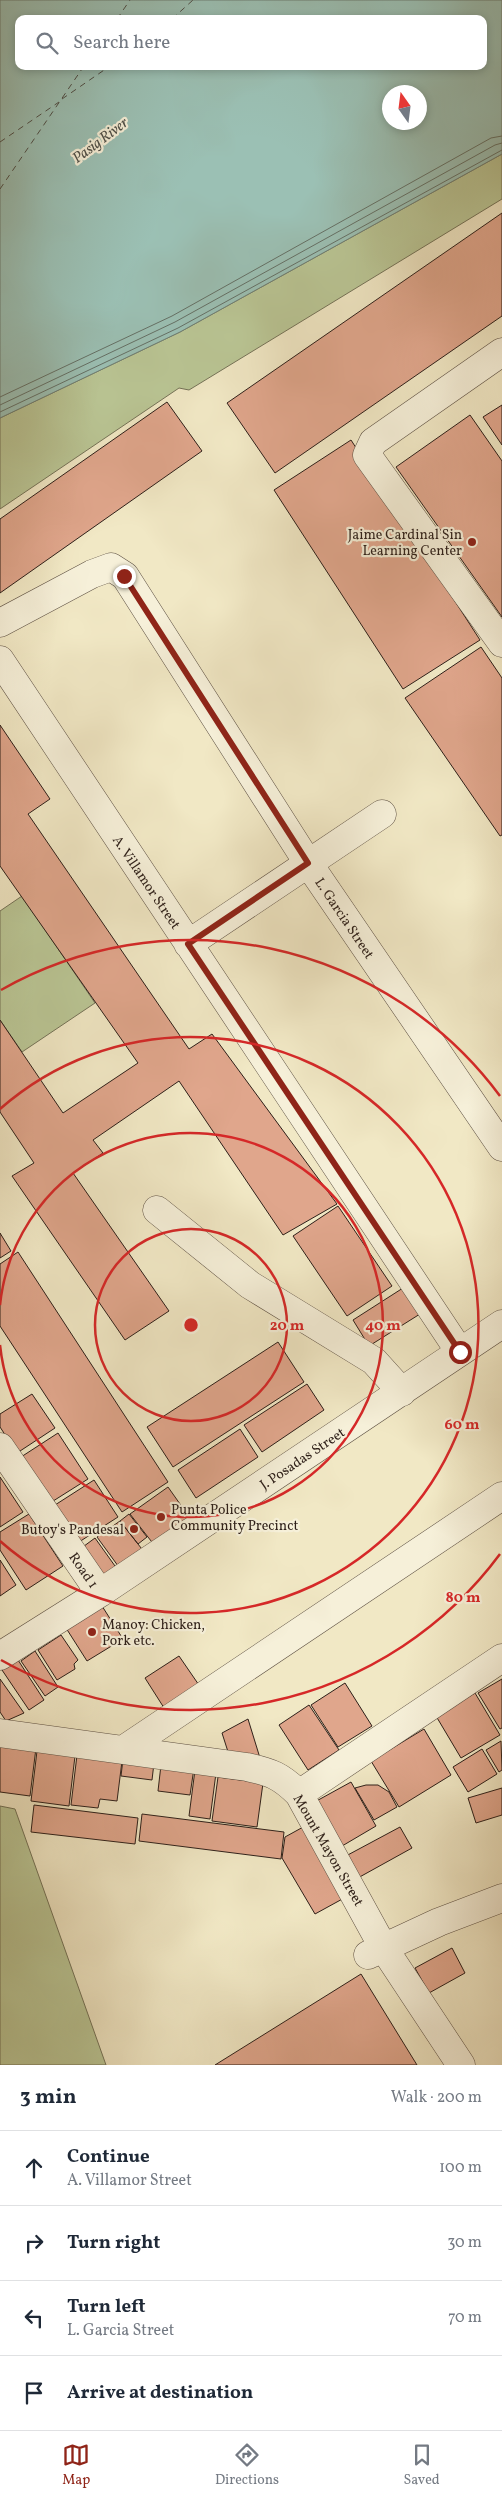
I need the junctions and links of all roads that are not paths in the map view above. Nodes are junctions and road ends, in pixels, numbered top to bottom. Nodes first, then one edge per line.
1 (502, 352) edge
2 (0, 623) edge
3 (502, 643) edge
4 (0, 660) edge
5 (382, 814) dead end
6 (308, 863) junction
7 (188, 944) junction
8 (502, 1147) edge
9 (157, 1210) dead end
10 (502, 1324) edge
11 (460, 1352) junction
12 (402, 1392) junction
13 (0, 1447) edge
14 (502, 1496) edge
15 (100, 1594) junction
16 (2, 1651) edge
17 (502, 1658) edge
18 (0, 1733) edge
19 (123, 1750) junction
20 (299, 1794) junction
21 (502, 1898) edge
22 (376, 1951) junction
23 (461, 2065) edge

1 - 3 street
2 - 6 street, L. Garcia Street
4 - 7 street, A. Villamor Street
5 - 6 street
6 - 7 street
6 - 8 street, L. Garcia Street
7 - 11 street, A. Villamor Street
9 - 12 street
10 - 11 street, J. Posadas Street
11 - 12 street, J. Posadas Street
12 - 15 street, J. Posadas Street
13 - 15 street, Road 1
14 - 19 street
15 - 16 street, J. Posadas Street
17 - 20 street
18 - 19 street, Mount Mayon Street
19 - 20 street, Mount Mayon Street
20 - 22 street, Mount Mayon Street
21 - 22 street
22 - 23 street, Mount Mayon Street

